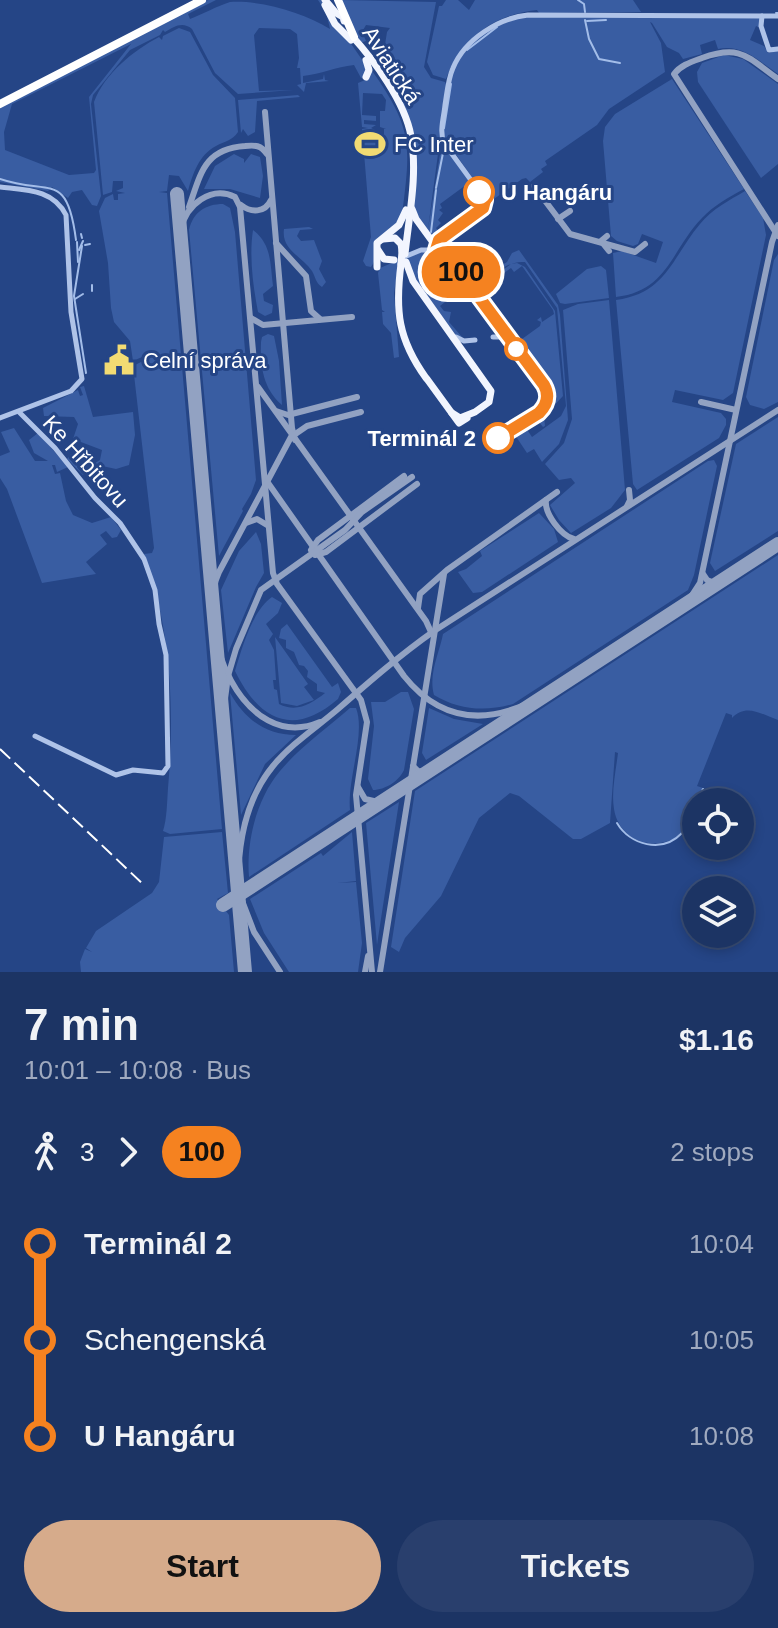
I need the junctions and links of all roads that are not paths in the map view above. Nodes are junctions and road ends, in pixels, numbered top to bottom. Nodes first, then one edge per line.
1 (195, 0) edge
2 (202, 0) edge
3 (323, 0) edge
4 (337, 0) edge
5 (762, 16) junction
6 (778, 16) edge
7 (340, 19) junction
8 (352, 38) junction
9 (778, 49) edge
10 (366, 60) junction
11 (366, 77) dead end
12 (0, 102) edge
13 (412, 181) junction
14 (0, 187) edge
15 (406, 210) junction
16 (432, 245) junction
17 (377, 248) junction
18 (405, 249) junction
19 (400, 262) junction
20 (377, 267) junction
21 (445, 325) junction
22 (504, 332) dead end
23 (493, 337) dead end
24 (475, 340) dead end
25 (19, 412) junction
26 (0, 418) edge
27 (522, 426) dead end
28 (35, 736) dead end

1 - 12 highway
2 - 12 highway
3 - 7 main road, Aviatická
3 - 8 main road, Aviatická
4 - 7 highway
4 - 8 highway
5 - 6 street
5 - 9 street
5 - 16 street
7 - 8 main road, Aviatická
8 - 10 main road, Aviatická
8 - 13 main road, Aviatická
10 - 11 main road
10 - 15 main road, Aviatická
13 - 16 main road
13 - 18 main road, Aviatická
14 - 25 street
15 - 18 main road, Aviatická
15 - 20 main road
16 - 18 main road
16 - 19 street
16 - 22 street
17 - 18 main road
17 - 19 main road
17 - 20 main road
18 - 19 main road, Aviatická, bridge
19 - 20 street
19 - 21 main road
19 - 21 main road, Aviatická
21 - 24 street
23 - 27 street
25 - 26 street
25 - 28 street, Ke Hřbitovu

